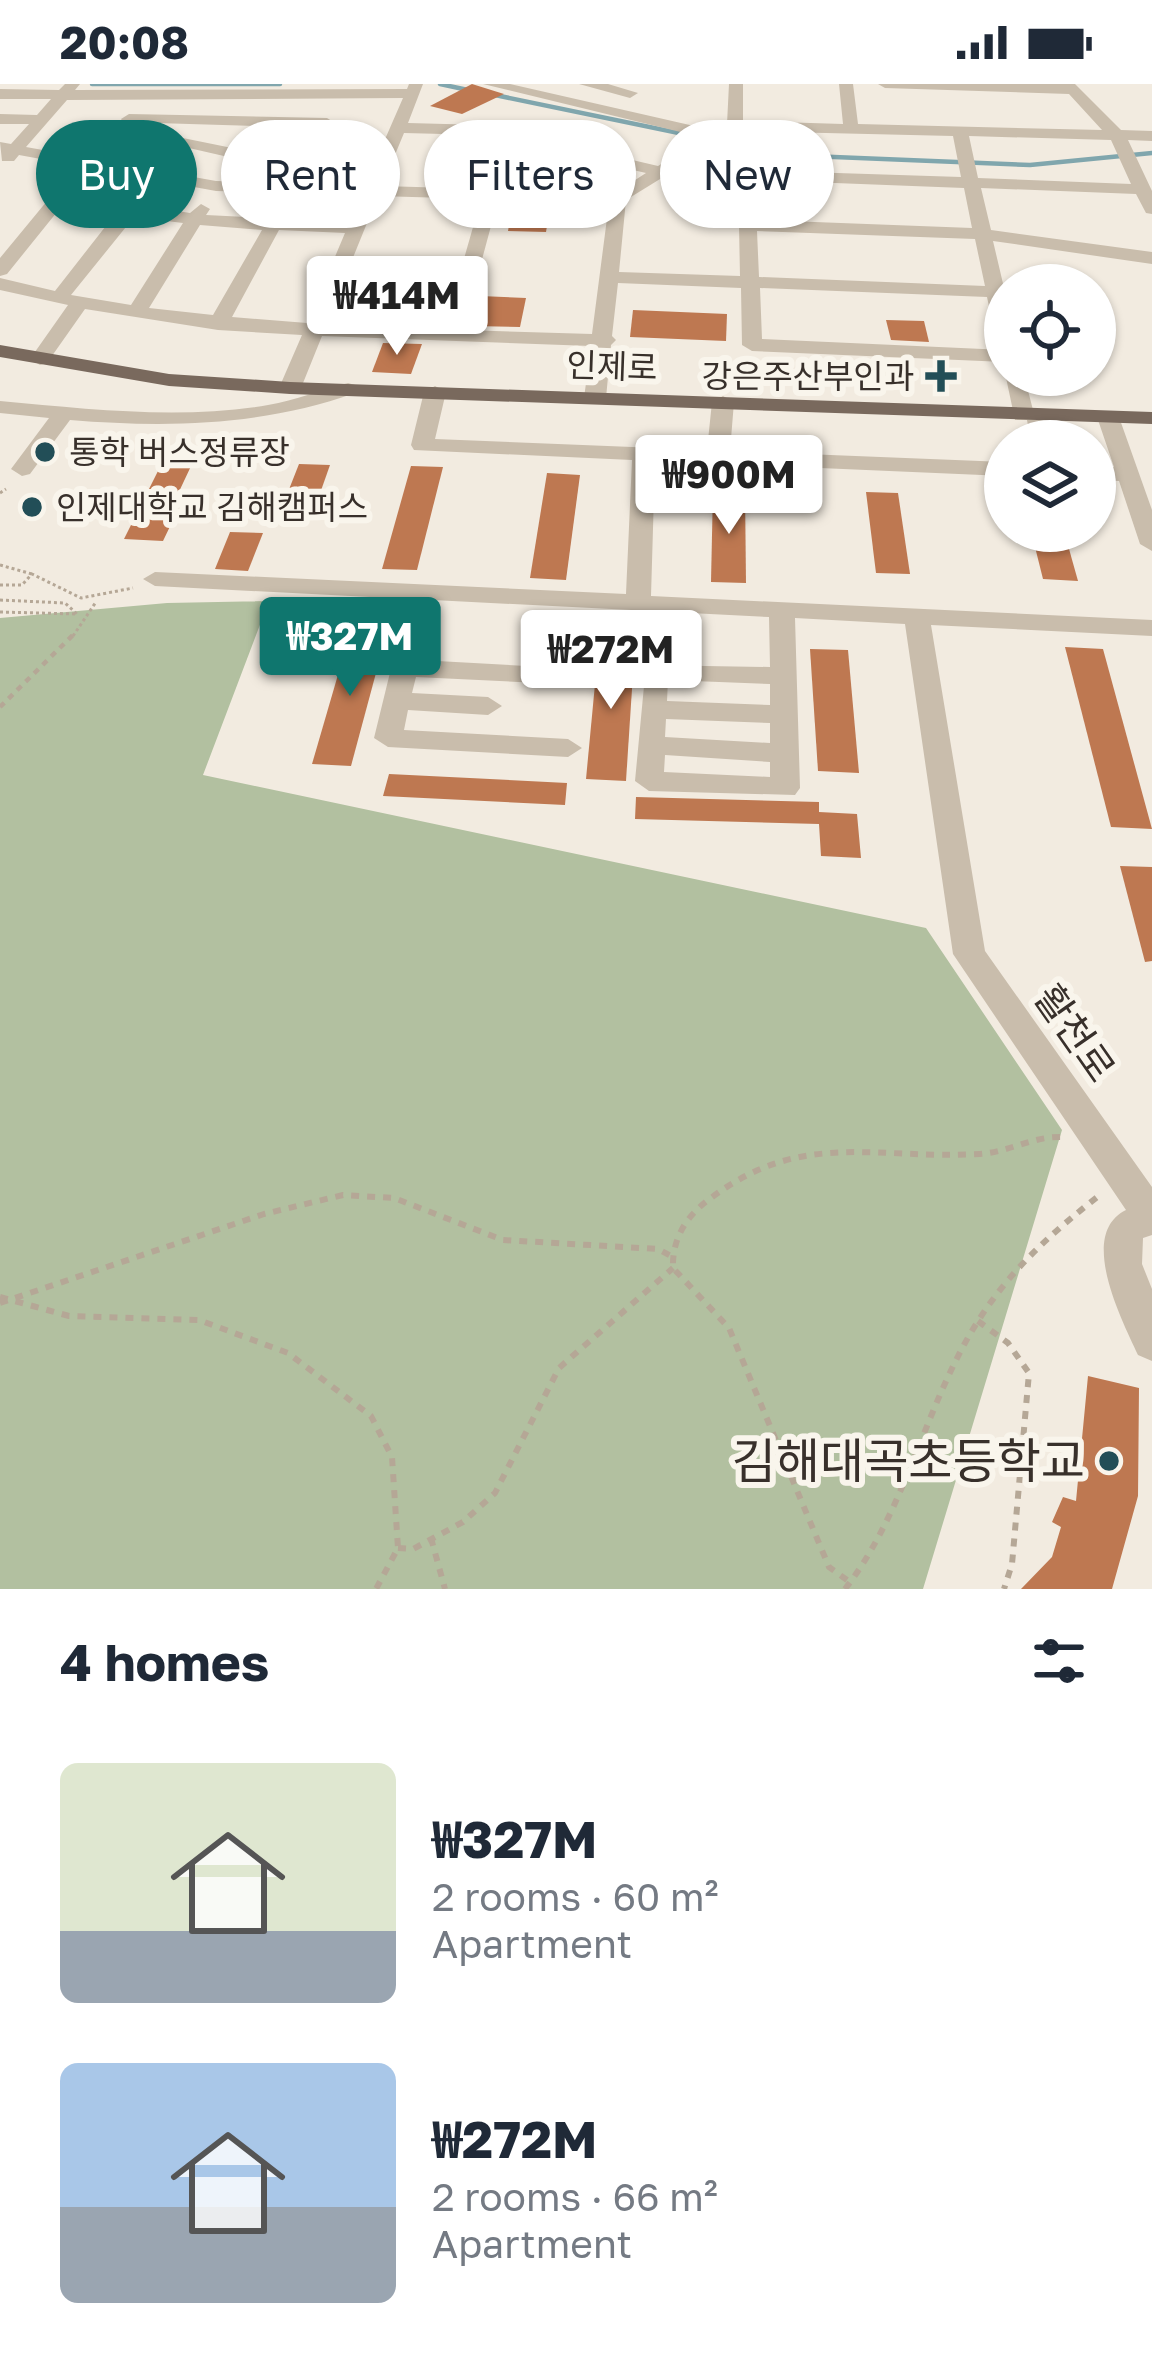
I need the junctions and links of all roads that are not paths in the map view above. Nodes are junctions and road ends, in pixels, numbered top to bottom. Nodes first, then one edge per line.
1 (490, 84) edge
2 (586, 84) edge
3 (736, 84) edge
4 (846, 84) edge
5 (886, 84) edge
6 (968, 87) edge
7 (1070, 87) edge
8 (416, 88) edge
9 (631, 89) edge
10 (68, 90) edge
11 (342, 93) junction
12 (0, 94) edge
13 (140, 96) junction
14 (626, 115) junction
15 (0, 118) edge
16 (42, 120) joint
17 (121, 120) edge
18 (328, 120) edge
19 (735, 120) edge
20 (660, 123) edge
21 (36, 125) edge
22 (401, 128) joint
23 (834, 129) edge
24 (851, 129) junction
25 (966, 135) junction
26 (1152, 136) edge
27 (1120, 140) junction
28 (8, 148) edge
29 (0, 167) edge
30 (660, 172) edge
31 (969, 175) junction
32 (1139, 175) edge
33 (834, 176) edge
34 (221, 179) edge
35 (197, 183) edge
36 (216, 187) junction
37 (221, 187) edge
38 (1152, 209) edge
39 (197, 216) edge
40 (36, 226) edge
41 (116, 228) edge
42 (190, 228) edge
43 (271, 228) edge
44 (360, 228) edge
45 (481, 228) edge
46 (615, 228) edge
47 (748, 228) edge
48 (826, 228) edge
49 (981, 234) junction
50 (1152, 258) edge
51 (988, 264) edge
52 (0, 271) edge
53 (610, 278) junction
54 (752, 282) junction
55 (0, 284) edge
56 (984, 292) edge
57 (69, 302) junction
58 (136, 313) junction
59 (218, 324) junction
60 (318, 330) junction
61 (452, 334) junction
62 (606, 340) junction
63 (0, 351) edge
64 (984, 355) edge
65 (40, 359) junction
66 (290, 388) junction
67 (347, 389) junction
68 (435, 392) junction
69 (1022, 396) edge
70 (596, 398) junction
71 (723, 402) junction
72 (0, 407) edge
73 (64, 413) junction
74 (1030, 415) junction
75 (1108, 416) junction
76 (1152, 418) edge
77 (1032, 420) edge
78 (644, 454) junction
79 (718, 457) junction
80 (984, 468) edge
81 (22, 469) dead end
82 (1116, 474) edge
83 (1127, 474) junction
84 (1152, 544) edge
85 (155, 579) road end
86 (422, 592) junction
87 (638, 603) junction
88 (782, 610) junction
89 (917, 617) junction
90 (1152, 628) edge
91 (404, 668) junction
92 (580, 676) dead end
93 (783, 676) junction
94 (397, 701) junction
95 (488, 706) dead end
96 (652, 709) junction
97 (784, 715) junction
98 (568, 748) dead end
99 (1151, 1217) edge
100 (1152, 1342) edge

1 - 14 street
2 - 9 street
3 - 19 street
4 - 24 street
5 - 6 street
6 - 7 street
6 - 25 street
7 - 27 street
8 - 11 street
8 - 22 street
9 - 14 street
10 - 12 street
10 - 13 street
10 - 16 street
11 - 13 street
11 - 18 street
13 - 17 street
14 - 20 street
15 - 16 street
21 - 28 street
22 - 30 street
23 - 24 street
24 - 25 street
25 - 27 street
25 - 31 street
26 - 27 street
27 - 32 street
28 - 29 street
31 - 32 street
31 - 33 street
31 - 49 street
32 - 38 street
34 - 36 street
35 - 36 street
36 - 37 street
36 - 39 street
40 - 52 street
41 - 57 street
42 - 58 street
43 - 59 street
44 - 60 street
45 - 61 street
46 - 53 street
47 - 54 street
48 - 49 street
49 - 50 street
49 - 51 street
53 - 54 street
53 - 62 street
54 - 56 street
54 - 64 street
55 - 57 street
57 - 58 street
57 - 65 street
58 - 59 street
59 - 60 street
60 - 61 street
60 - 66 street
61 - 62 street
62 - 70 street
63 - 65 main road, 인제로
65 - 66 main road, 인제로
66 - 67 main road, 인제로
67 - 68 main road, 인제로
67 - 73 street
68 - 70 main road, 인제로
68 - 78 street
69 - 74 street
70 - 71 main road, 인제로
71 - 74 main road, 인제로
71 - 79 street
72 - 73 street
73 - 81 street
74 - 75 main road, 인제로
74 - 77 street
75 - 76 main road, 인제로
75 - 83 street
78 - 79 street
78 - 87 street
79 - 80 street
82 - 83 street
83 - 84 street
85 - 86 street
86 - 87 street
86 - 91 street
87 - 88 street
88 - 89 street
88 - 93 street
89 - 90 street
89 - 99 street, 활천로
91 - 92 street
91 - 94 street
93 - 96 street
93 - 97 street
94 - 95 street
94 - 98 street
96 - 97 street
96 - 97 street
99 - 100 street

